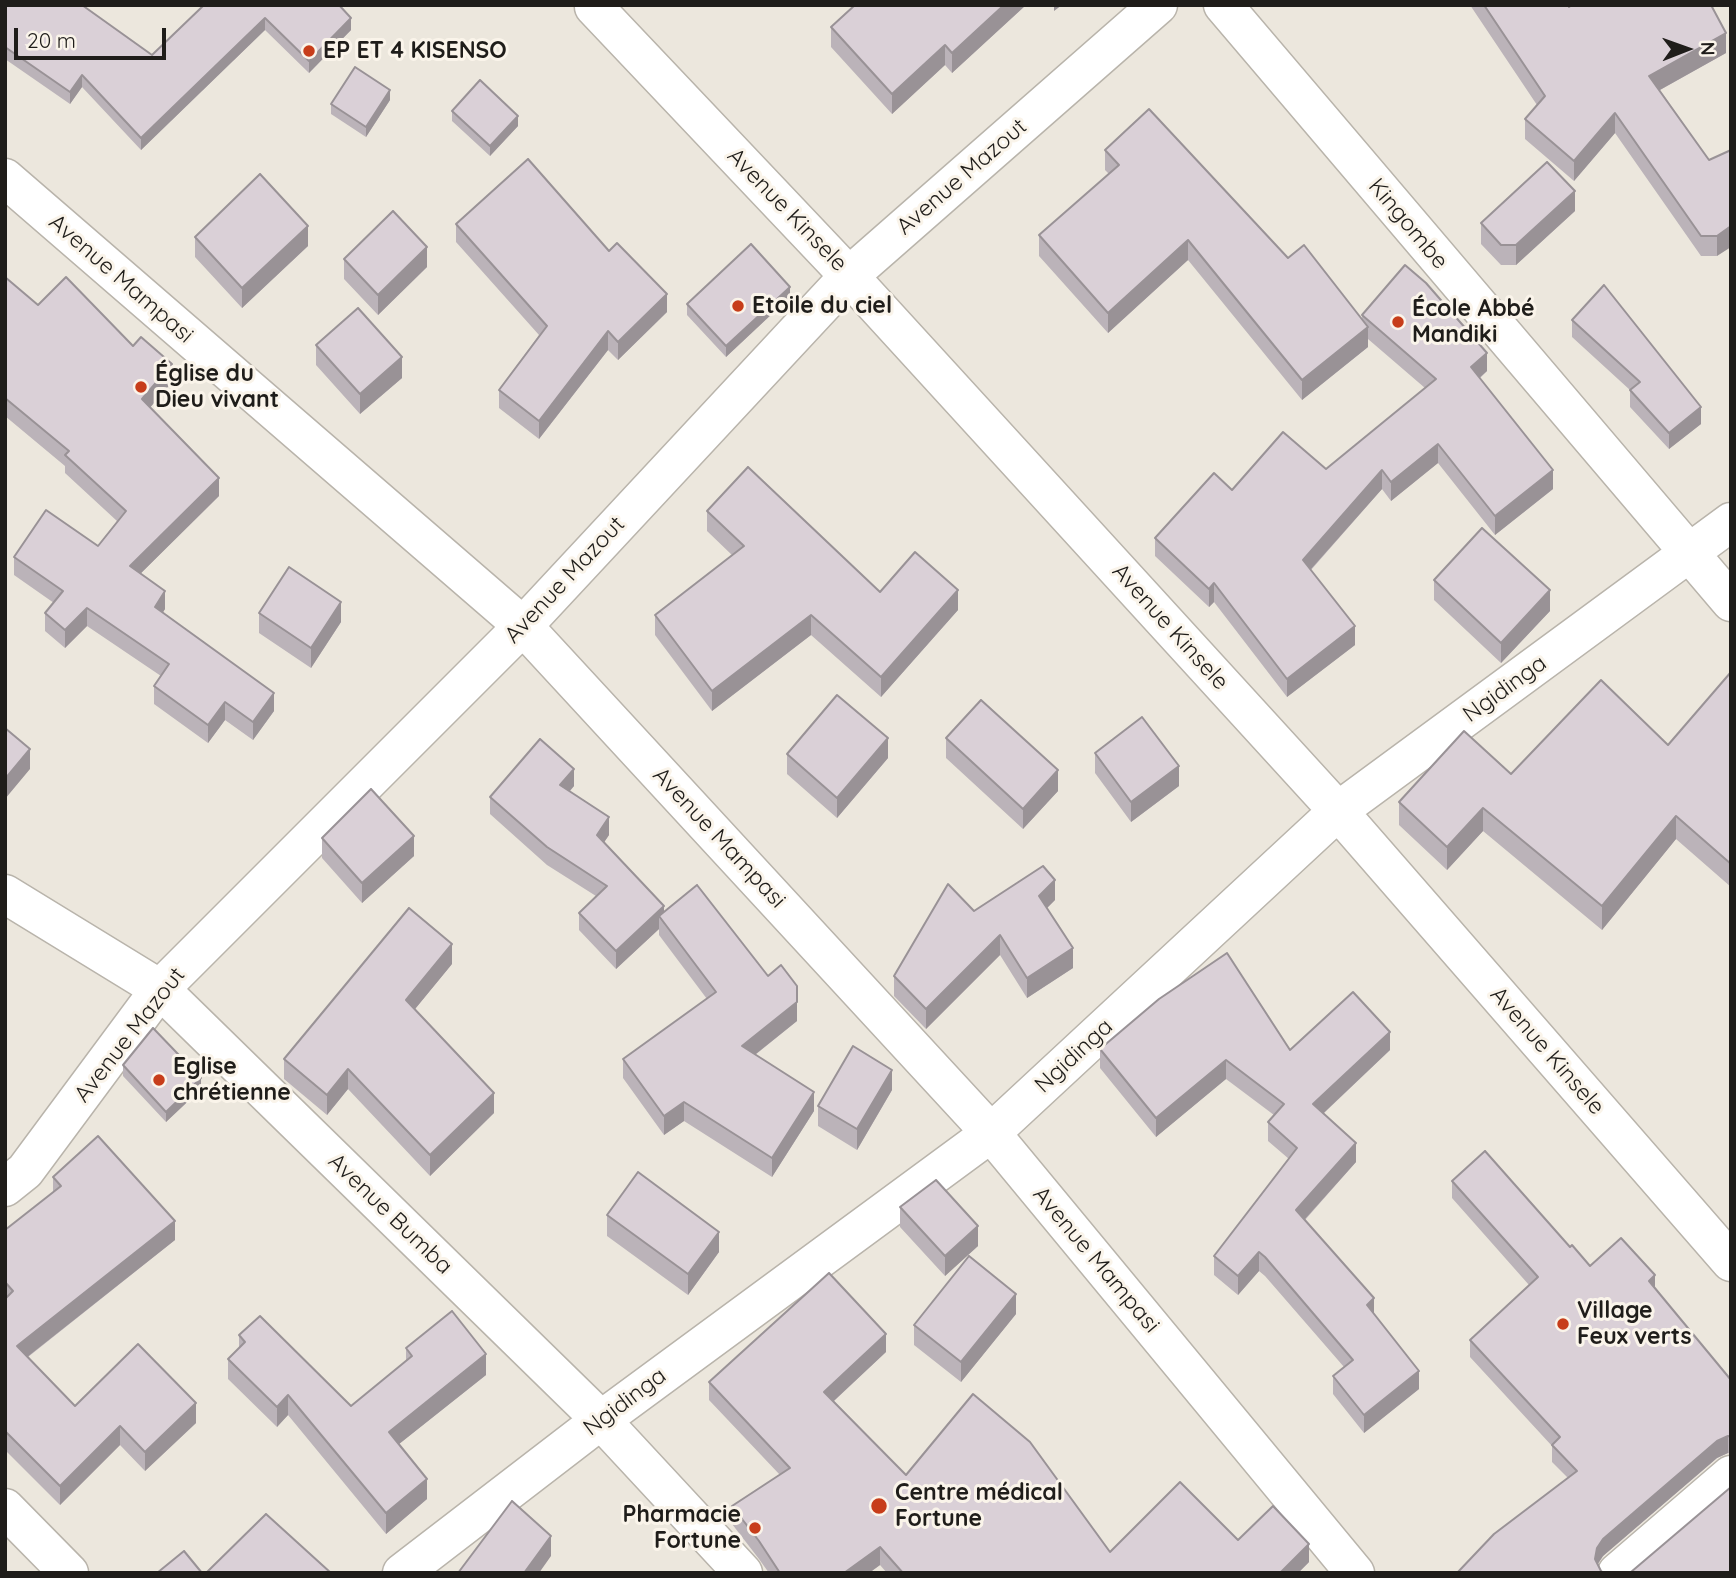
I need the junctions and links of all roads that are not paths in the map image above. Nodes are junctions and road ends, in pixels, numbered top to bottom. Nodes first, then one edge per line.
1 (1158, 5) edge
2 (1223, 5) edge
3 (594, 7) dead end
4 (5, 178) edge
5 (849, 276) junction
6 (1731, 522) edge
7 (1689, 554) junction
8 (1731, 602) edge
9 (523, 626) junction
10 (1338, 811) junction
11 (5, 894) edge
12 (160, 989) junction
13 (991, 1133) junction
14 (5, 1187) edge
15 (1731, 1262) edge
16 (601, 1420) junction
17 (1731, 1475) edge
18 (5, 1508) edge
19 (69, 1573) edge
20 (402, 1573) edge
21 (743, 1573) edge
22 (1355, 1573) edge
23 (1617, 1573) edge

1 - 5 street, Avenue Mazout
2 - 7 street, Kingombe
3 - 5 street, Avenue Kinsele
4 - 9 street, Avenue Mampasi
5 - 9 street, Avenue Mazout
5 - 10 street, Avenue Kinsele
6 - 7 street, Ngidinga
7 - 8 street, Kingombe
7 - 10 street, Ngidinga
9 - 12 street, Avenue Mazout
9 - 13 street, Avenue Mampasi
10 - 13 street, Ngidinga
10 - 15 street, Avenue Kinsele
11 - 12 street, Avenue Bumba
12 - 14 street, Avenue Mazout
12 - 16 street, Avenue Bumba
13 - 16 street, Ngidinga
13 - 22 street, Avenue Mampasi
16 - 20 street, Ngidinga
16 - 21 street, Avenue Bumba
17 - 23 street
18 - 19 street

